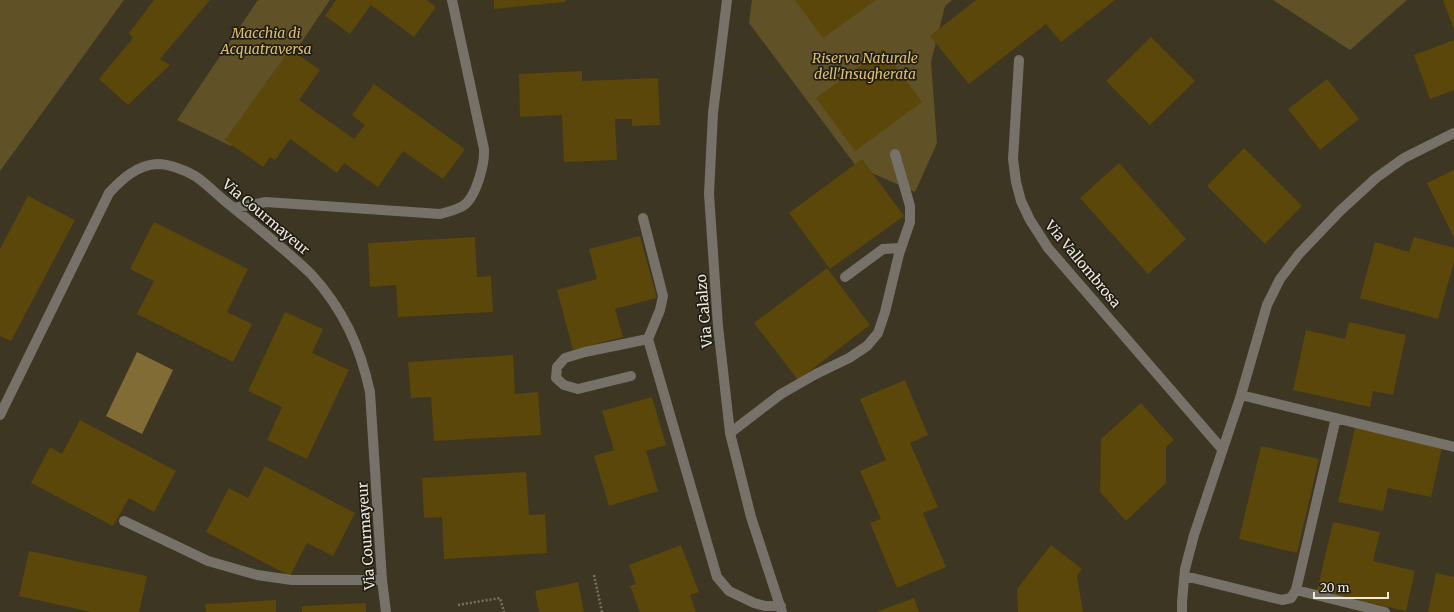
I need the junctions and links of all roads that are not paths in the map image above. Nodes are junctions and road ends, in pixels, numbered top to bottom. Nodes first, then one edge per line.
1 (452, 0) edge
2 (727, 0) edge
3 (1019, 60) dead end
4 (1454, 133) edge
5 (895, 154) dead end
6 (234, 208) junction
7 (643, 218) dead end
8 (901, 248) junction
9 (845, 276) dead end
10 (648, 339) junction
11 (631, 376) dead end
12 (1241, 394) junction
13 (0, 415) edge
14 (1336, 418) junction
15 (730, 433) junction
16 (1454, 447) edge
17 (1222, 449) junction
18 (124, 521) dead end
19 (1184, 576) junction
20 (382, 580) junction
21 (1296, 590) junction
22 (781, 609) edge
23 (386, 612) edge
24 (1182, 612) edge
25 (1385, 612) edge

1 - 6 street
2 - 15 street, Via Calalzo
3 - 17 street, Via Vallombrosa
4 - 12 street
5 - 8 street
6 - 13 street, Via Courmayeur
6 - 20 street, Via Courmayeur
7 - 10 street
8 - 9 street
8 - 15 street
10 - 11 street
10 - 22 street
12 - 14 street
12 - 17 street
14 - 16 street
14 - 21 street
15 - 22 street, Via Calalzo
17 - 19 street
18 - 20 street
19 - 21 street
19 - 24 street
20 - 23 street, Via Courmayeur
21 - 25 street

